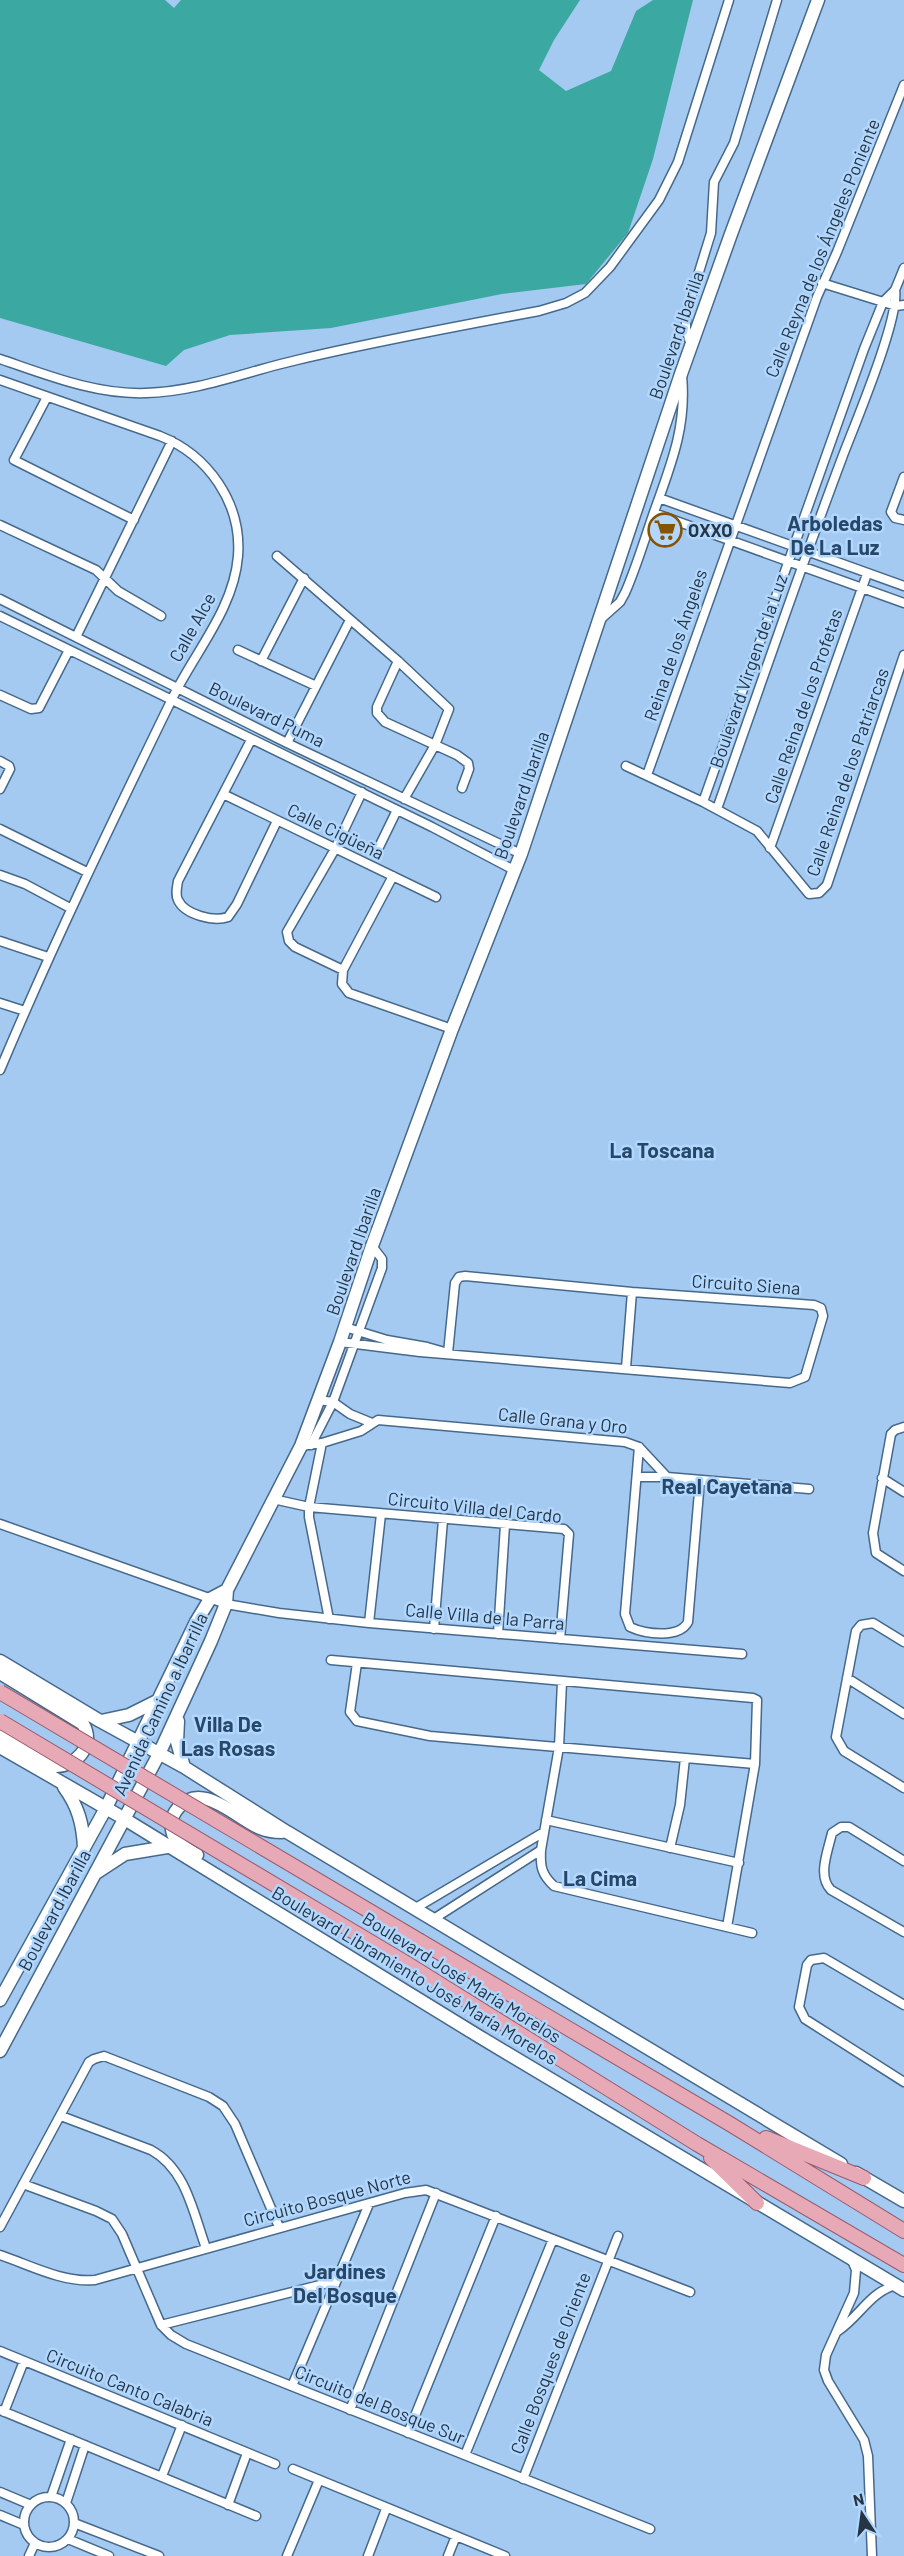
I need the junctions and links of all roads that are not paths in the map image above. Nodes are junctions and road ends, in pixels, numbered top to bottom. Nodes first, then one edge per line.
1 (729, 0) edge
2 (777, 0) edge
3 (818, 0) edge
4 (904, 85) edge
5 (904, 268) edge
6 (822, 283) junction
7 (895, 290) junction
8 (883, 302) junction
9 (900, 306) edge
10 (691, 347) junction
11 (0, 359) edge
12 (681, 374) junction
13 (0, 380) edge
14 (47, 397) junction
15 (172, 441) junction
16 (904, 477) edge
17 (659, 498) junction
18 (654, 513) junction
19 (134, 519) junction
20 (904, 520) edge
21 (0, 525) edge
22 (735, 525) junction
23 (729, 540) junction
24 (794, 547) junction
25 (807, 552) junction
26 (277, 556) dead end
27 (789, 562) junction
28 (802, 566) junction
29 (867, 574) junction
30 (105, 578) junction
31 (304, 578) junction
32 (904, 586) edge
33 (862, 588) junction
34 (0, 599) edge
35 (904, 603) edge
36 (0, 616) edge
37 (160, 616) dead end
38 (350, 620) junction
39 (600, 620) junction
40 (77, 635) junction
41 (69, 650) junction
42 (238, 650) dead end
43 (904, 655) edge
44 (261, 661) junction
45 (398, 661) junction
46 (316, 686) junction
47 (177, 687) junction
48 (0, 695) edge
49 (171, 700) junction
50 (251, 740) junction
51 (287, 742) junction
52 (435, 745) junction
53 (0, 761) edge
54 (626, 766) dead end
55 (647, 775) junction
56 (462, 788) dead end
57 (0, 789) edge
58 (362, 792) junction
59 (223, 794) junction
60 (404, 799) junction
61 (703, 802) junction
62 (717, 809) junction
63 (397, 810) junction
64 (277, 821) junction
65 (0, 829) edge
66 (379, 848) dead end
67 (770, 848) junction
68 (335, 849) junction
69 (521, 854) junction
70 (514, 870) junction
71 (87, 872) junction
72 (0, 875) edge
73 (393, 876) junction
74 (436, 897) dead end
75 (70, 908) junction
76 (0, 941) edge
77 (48, 957) junction
78 (343, 970) junction
79 (0, 1003) edge
80 (25, 1011) junction
81 (452, 1029) junction
82 (0, 1070) edge
83 (372, 1246) junction
84 (632, 1292) junction
85 (345, 1327) junction
86 (361, 1331) junction
87 (340, 1342) junction
88 (355, 1345) junction
89 (448, 1353) junction
90 (626, 1368) junction
91 (318, 1400) junction
92 (333, 1402) junction
93 (372, 1422) junction
94 (900, 1428) edge
95 (322, 1443) junction
96 (306, 1446) junction
97 (639, 1447) junction
98 (637, 1477) junction
99 (667, 1477) junction
100 (882, 1478) junction
101 (700, 1480) junction
102 (809, 1489) dead end
103 (904, 1492) edge
104 (273, 1499) junction
105 (309, 1507) junction
106 (381, 1514) junction
107 (443, 1520) junction
108 (0, 1524) edge
109 (505, 1525) junction
110 (904, 1571) edge
111 (227, 1590) junction
112 (210, 1599) junction
113 (226, 1604) junction
114 (329, 1619) junction
115 (369, 1623) junction
116 (434, 1629) junction
117 (498, 1634) junction
118 (560, 1639) junction
119 (904, 1642) edge
120 (742, 1654) dead end
121 (331, 1660) dead end
122 (0, 1661) edge
123 (357, 1663) junction
124 (0, 1673) edge
125 (847, 1678) junction
126 (562, 1682) junction
127 (0, 1692) edge
128 (158, 1700) junction
129 (178, 1714) junction
130 (904, 1714) edge
131 (0, 1721) edge
132 (100, 1721) junction
133 (0, 1736) edge
134 (137, 1742) junction
135 (0, 1747) edge
136 (559, 1747) junction
137 (159, 1754) junction
138 (684, 1758) junction
139 (755, 1764) junction
140 (184, 1767) junction
141 (62, 1783) junction
142 (904, 1788) edge
143 (106, 1808) junction
144 (125, 1820) junction
145 (546, 1820) junction
146 (287, 1832) junction
147 (544, 1832) junction
148 (167, 1847) junction
149 (84, 1848) junction
150 (670, 1848) junction
151 (542, 1850) junction
152 (904, 1861) edge
153 (740, 1863) junction
154 (93, 1875) junction
155 (473, 1876) junction
156 (237, 1888) junction
157 (481, 1889) junction
158 (414, 1909) junction
159 (432, 1920) junction
160 (727, 1928) junction
161 (904, 1932) edge
162 (753, 1933) dead end
163 (0, 2000) edge
164 (904, 2005) edge
165 (0, 2051) edge
166 (904, 2082) edge
167 (61, 2116) junction
168 (730, 2124) junction
169 (697, 2144) junction
170 (864, 2178) junction
171 (23, 2184) junction
172 (436, 2193) junction
173 (904, 2201) edge
174 (757, 2203) junction
175 (369, 2204) junction
176 (496, 2216) junction
177 (0, 2227) edge
178 (279, 2228) junction
179 (904, 2231) edge
180 (618, 2236) dead end
181 (554, 2239) junction
182 (206, 2248) junction
183 (0, 2255) edge
184 (850, 2258) junction
185 (609, 2260) junction
186 (904, 2265) edge
187 (135, 2268) junction
188 (336, 2281) junction
189 (900, 2287) edge
190 (690, 2292) dead end
191 (161, 2325) junction
192 (838, 2331) junction
193 (0, 2351) edge
194 (24, 2361) junction
195 (292, 2386) junction
196 (350, 2410) junction
197 (2, 2411) edge
198 (182, 2425) junction
199 (408, 2433) junction
200 (71, 2439) junction
201 (86, 2445) junction
202 (248, 2453) junction
203 (465, 2456) junction
204 (275, 2464) dead end
205 (293, 2469) dead end
206 (162, 2476) junction
207 (523, 2479) junction
208 (319, 2480) junction
209 (0, 2492) edge
210 (51, 2497) junction
211 (66, 2503) junction
212 (31, 2505) junction
213 (228, 2505) junction
214 (386, 2509) junction
215 (0, 2515) edge
216 (256, 2516) dead end
217 (74, 2523) junction
218 (24, 2526) junction
219 (650, 2529) dead end
220 (456, 2536) junction
221 (68, 2539) junction
222 (34, 2543) junction
223 (46, 2552) edge
224 (29, 2556) edge
225 (109, 2556) edge
226 (159, 2556) edge
227 (287, 2556) edge
228 (368, 2556) edge
229 (448, 2556) edge
230 (505, 2556) edge
231 (872, 2556) edge

1 - 11 street
2 - 10 street
3 - 10 street, Boulevard Ibarilla
4 - 6 street, Calle Reyna de los Ángeles Poniente
5 - 7 street
6 - 8 street
6 - 22 street, Calle Reyna de los Ángeles Poniente
7 - 8 street
7 - 9 street
8 - 9 street
8 - 24 street, Boulevard Virgen de la Luz
9 - 25 street, Boulevard Virgen de la Luz
10 - 12 street, Boulevard Ibarilla
12 - 17 street
12 - 39 street, Boulevard Ibarilla
13 - 14 street, Calle Alce
14 - 15 street, Calle Alce
14 - 19 street
15 - 19 street
15 - 47 street, Calle Alce
16 - 20 street
17 - 18 street
17 - 22 street
18 - 23 street
18 - 39 street
19 - 30 street
21 - 30 street
22 - 23 street, Reina de los Ángeles
22 - 24 street
23 - 27 street
23 - 55 street, Reina de los Ángeles
24 - 25 street
24 - 27 street, Boulevard Virgen de la Luz
25 - 28 street, Boulevard Virgen de la Luz
25 - 29 street
26 - 31 street
27 - 28 street
27 - 61 street, Boulevard Virgen de la Luz
28 - 33 street
28 - 62 street, Boulevard Virgen de la Luz
29 - 32 street
29 - 33 street, Calle Reina de los Profetas
30 - 37 street
30 - 40 street
31 - 38 street
31 - 44 street
33 - 35 street
33 - 67 street, Calle Reina de los Profetas
34 - 40 street, Boulevard Puma
36 - 41 street, Boulevard Puma
38 - 45 street
38 - 46 street
39 - 69 street, Boulevard Ibarilla
40 - 47 street, Boulevard Puma
41 - 48 street
41 - 49 street, Boulevard Puma
42 - 44 street
43 - 67 street, Calle Reina de los Patriarcas
44 - 46 street
45 - 52 street
45 - 52 street
46 - 51 street
47 - 49 street, Calle Alce
47 - 51 street, Boulevard Puma
49 - 50 street, Boulevard Puma
49 - 71 street, Calle Alce
50 - 58 street, Boulevard Puma
50 - 59 street
51 - 60 street, Boulevard Puma
52 - 56 street
52 - 60 street
53 - 57 street
54 - 55 street
55 - 61 street
58 - 63 street, Boulevard Puma
58 - 68 street
59 - 64 street, Calle Cigüeña
59 - 64 street
60 - 69 street, Boulevard Puma
61 - 62 street
62 - 67 street
63 - 66 street
63 - 70 street, Boulevard Puma
64 - 68 street, Calle Cigüeña
65 - 71 street
68 - 73 street, Calle Cigüeña
68 - 78 street
69 - 70 street, Boulevard Ibarilla
70 - 81 street, Boulevard Ibarilla
71 - 75 street, Calle Alce
72 - 75 street
73 - 74 street, Calle Cigüeña
73 - 78 street
75 - 77 street, Calle Alce
76 - 77 street
77 - 80 street, Calle Alce
78 - 81 street
79 - 80 street
80 - 82 street, Calle Alce
81 - 83 street, Boulevard Ibarilla
83 - 85 street, Boulevard Ibarilla
83 - 86 street
84 - 89 street, Circuito Siena
84 - 90 street
84 - 90 street, Circuito Siena
85 - 86 street, Circuito Siena
85 - 87 street, Boulevard Ibarilla
86 - 88 street
86 - 89 street, Circuito Siena
87 - 88 street, Circuito Siena
87 - 91 street, Boulevard Ibarilla
88 - 89 street, Circuito Siena
88 - 92 street
89 - 90 street, Circuito Siena
91 - 92 street, Calle Grana y Oro
91 - 96 street, Boulevard Ibarilla
92 - 93 street, Calle Grana y Oro
92 - 96 street
93 - 95 street, Calle Grana y Oro
93 - 97 street, Calle Grana y Oro
94 - 100 street
95 - 96 street, Calle Grana y Oro
95 - 105 street
96 - 104 street, Boulevard Ibarilla
97 - 98 street
97 - 99 street, Calle Grana y Oro
98 - 99 street
98 - 101 street
99 - 101 street
100 - 103 street
100 - 110 street
101 - 102 street
104 - 105 street, Circuito Villa del Cardo
104 - 111 street, Boulevard Ibarilla
105 - 106 street, Circuito Villa del Cardo
105 - 114 street
106 - 107 street, Circuito Villa del Cardo
106 - 115 street
107 - 109 street, Circuito Villa del Cardo
107 - 116 street
108 - 112 street, Calle Villa de la Parra
109 - 117 street
109 - 118 street, Circuito Villa del Cardo
111 - 112 street
111 - 113 street, Boulevard Ibarilla
112 - 113 street, Calle Villa de la Parra
112 - 128 street, Avenida Camino a Ibarrilla
113 - 114 street, Calle Villa de la Parra
113 - 129 street, Avenida Camino a Ibarrilla
114 - 115 street, Calle Villa de la Parra
115 - 116 street, Calle Villa de la Parra
116 - 117 street, Calle Villa de la Parra
117 - 118 street, Calle Villa de la Parra
118 - 120 street, Calle Villa de la Parra
119 - 125 street
121 - 123 street
122 - 132 street
123 - 126 street
123 - 136 street
124 - 133 street
125 - 130 street
125 - 142 street
126 - 136 street
126 - 139 street
127 - 168 main road, Boulevard José María Morelos, bridge
128 - 132 street
128 - 134 street, Avenida Camino a Ibarrilla
129 - 137 street, Avenida Camino a Ibarrilla
129 - 140 street
131 - 169 main road, Boulevard José María Morelos, bridge
132 - 134 street
134 - 137 street
134 - 143 street, Avenida Camino a Ibarrilla
135 - 141 street, Boulevard Libramiento José María Morelos
136 - 138 street
136 - 145 street
137 - 140 street
137 - 144 street, Avenida Camino a Ibarrilla
138 - 139 street
138 - 150 street
139 - 153 street
140 - 146 street
141 - 143 street, Boulevard Libramiento José María Morelos
141 - 149 street
143 - 144 street, Boulevard Libramiento José María Morelos
143 - 149 street, Boulevard Ibarilla
144 - 148 street, Boulevard Libramiento José María Morelos
144 - 154 street, Boulevard Ibarilla
145 - 147 street
145 - 150 street
146 - 156 street
146 - 158 street
147 - 151 street
147 - 155 street
148 - 154 street
148 - 156 street, Boulevard Libramiento José María Morelos
149 - 163 street, Boulevard Ibarilla
150 - 153 street
151 - 157 street
151 - 160 street
152 - 161 street
153 - 160 street
154 - 165 street, Boulevard Ibarilla
155 - 157 street
155 - 158 street
156 - 174 street, Boulevard Libramiento José María Morelos
157 - 159 street
158 - 159 street
159 - 170 street
160 - 162 street
164 - 166 street
167 - 171 street
167 - 178 street
167 - 182 street
168 - 170 main road
168 - 179 main road, Boulevard José María Morelos
169 - 174 main road
169 - 186 main road, Boulevard José María Morelos
170 - 173 street
171 - 177 street
171 - 187 street, Circuito del Bosque Sur
172 - 175 street, Circuito Bosque Norte
172 - 176 street, Circuito Bosque Norte
172 - 196 street
174 - 184 street, Boulevard Libramiento José María Morelos
175 - 178 street, Circuito Bosque Norte
175 - 188 street
176 - 181 street, Circuito Bosque Norte
176 - 199 street
178 - 182 street, Circuito Bosque Norte
180 - 185 street, Calle Bosques de Oriente
181 - 185 street, Circuito Bosque Norte
181 - 203 street
182 - 187 street, Circuito Bosque Norte
183 - 187 street, Circuito Bosque Norte
184 - 189 street, Boulevard Libramiento José María Morelos
184 - 192 street
185 - 190 street, Circuito Bosque Norte
185 - 207 street, Calle Bosques de Oriente
187 - 191 street, Circuito del Bosque Sur
188 - 191 street
188 - 195 street
189 - 192 street
191 - 195 street, Circuito del Bosque Sur
192 - 231 street
193 - 194 street, Circuito Canto Calabria
194 - 197 street
194 - 198 street, Circuito Canto Calabria
195 - 196 street, Circuito del Bosque Sur
196 - 199 street, Circuito del Bosque Sur
197 - 200 street
198 - 202 street, Circuito Canto Calabria
198 - 206 street
199 - 203 street, Circuito del Bosque Sur
200 - 201 street
200 - 210 street
201 - 206 street
201 - 211 street
202 - 204 street, Circuito Canto Calabria
202 - 213 street
203 - 207 street, Circuito del Bosque Sur
205 - 208 street
206 - 213 street
207 - 219 street, Circuito del Bosque Sur
208 - 214 street
208 - 227 street
209 - 212 street
210 - 211 street
210 - 212 street
211 - 217 street
212 - 218 street
213 - 216 street
214 - 220 street
214 - 228 street
215 - 218 street
217 - 221 street
217 - 226 street
218 - 222 street
220 - 229 street
220 - 230 street
221 - 223 street
221 - 225 street
222 - 223 street
222 - 224 street

